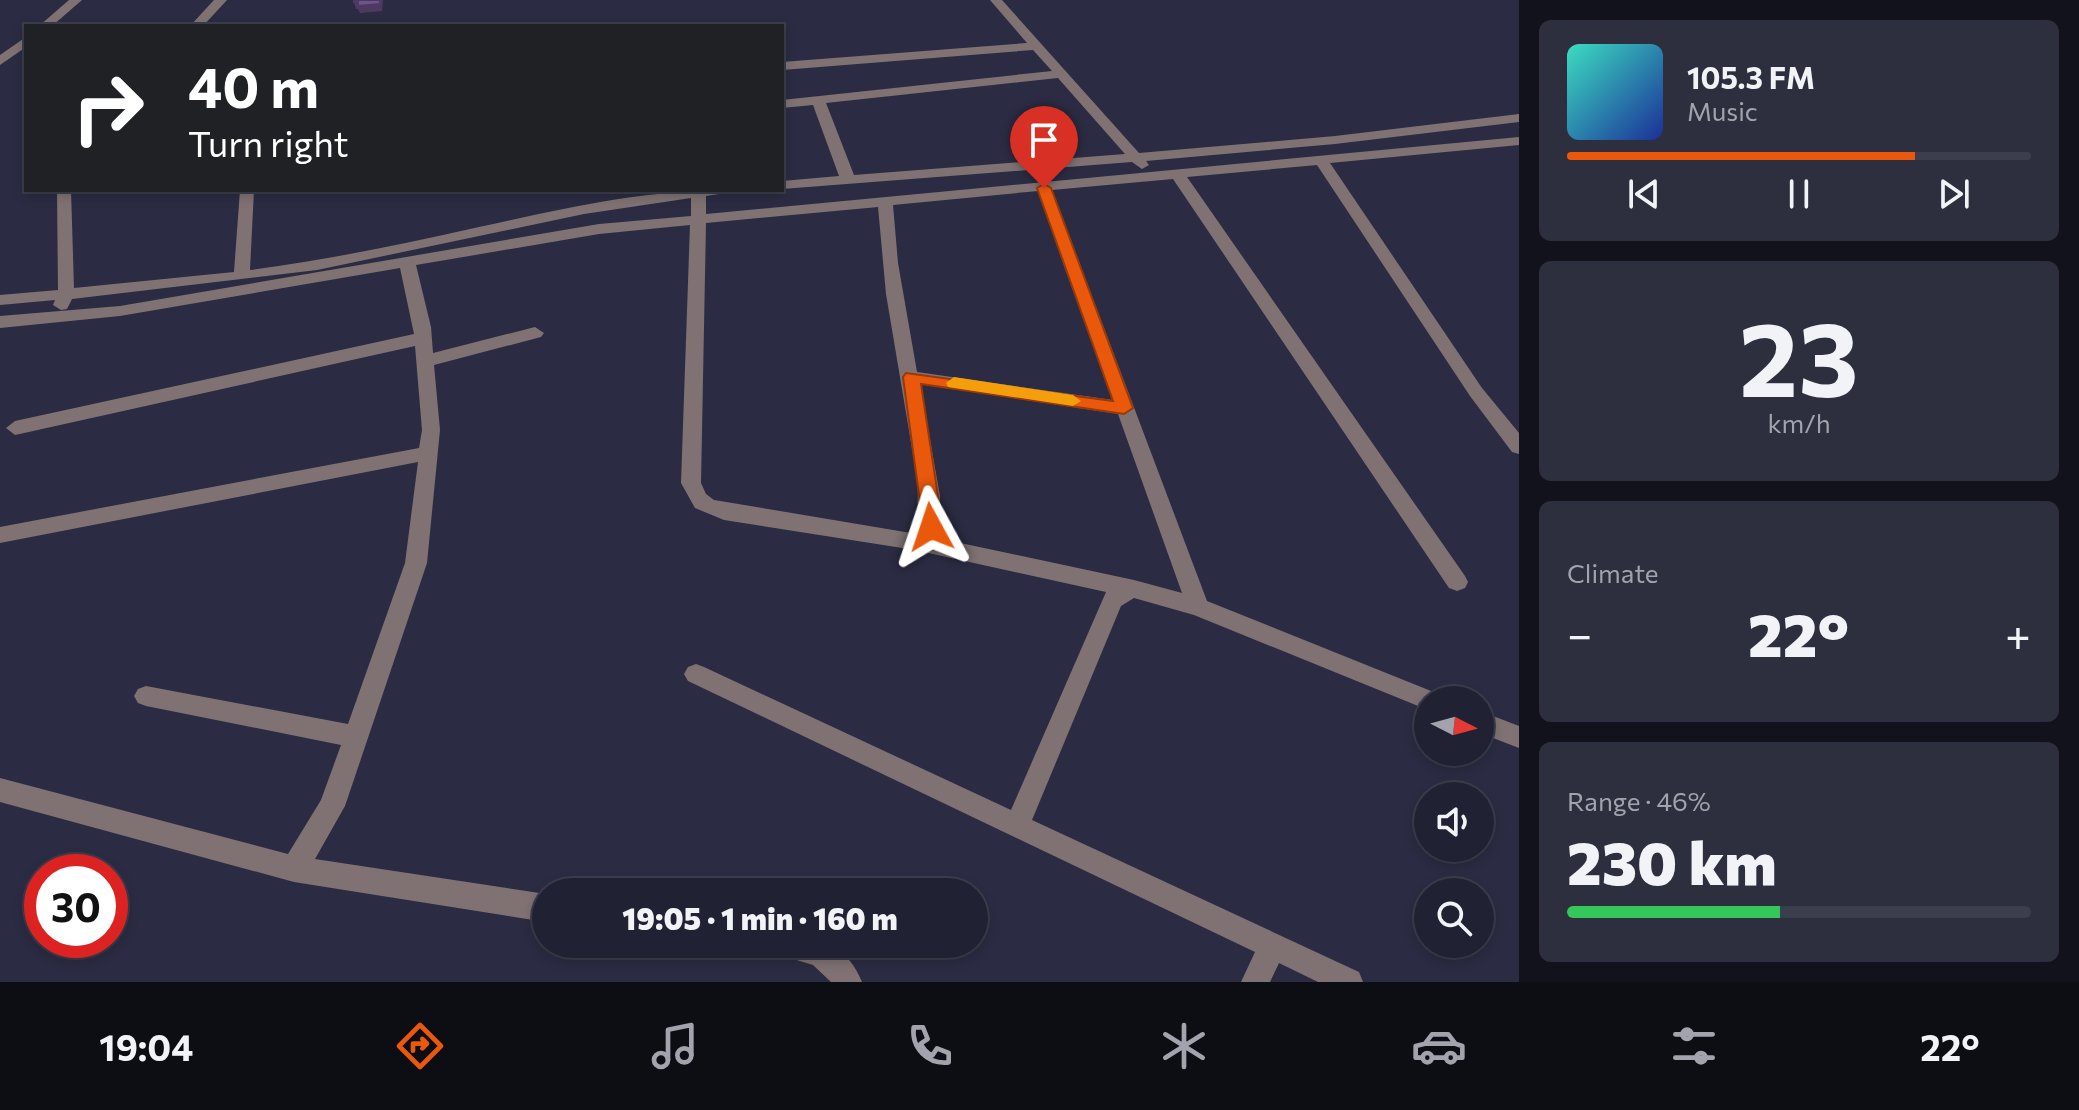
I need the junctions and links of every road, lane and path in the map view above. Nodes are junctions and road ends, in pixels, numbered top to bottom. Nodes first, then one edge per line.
1 (76, 0) edge
2 (221, 0) edge
3 (996, 0) edge
4 (47, 24) edge
5 (198, 24) edge
6 (24, 43) edge
7 (1035, 46) junction
8 (0, 61) edge
9 (784, 66) edge
10 (1060, 74) junction
11 (818, 100) junction
12 (784, 104) edge
13 (1519, 118) edge
14 (1519, 141) edge
15 (1136, 157) junction
16 (1321, 160) junction
17 (1177, 174) junction
18 (1149, 177) junction
19 (848, 179) junction
20 (784, 185) edge
21 (1044, 188) junction
22 (64, 192) edge
23 (247, 192) edge
24 (676, 192) edge
25 (699, 192) edge
26 (885, 201) junction
27 (697, 219) junction
28 (380, 260) junction
29 (407, 263) junction
30 (242, 275) junction
31 (66, 294) junction
32 (0, 300) edge
33 (57, 318) junction
34 (0, 322) edge
35 (535, 333) dead end
36 (423, 338) junction
37 (425, 361) junction
38 (912, 377) junction
39 (1124, 408) junction
40 (15, 428) dead end
41 (1519, 447) edge
42 (428, 453) junction
43 (0, 535) edge
44 (925, 544) junction
45 (1457, 582) dead end
46 (1134, 589) junction
47 (1198, 607) junction
48 (696, 674) dead end
49 (1414, 694) edge
50 (146, 696) dead end
51 (1494, 727) edge
52 (356, 737) junction
53 (1519, 737) edge
54 (0, 790) edge
55 (1017, 825) junction
56 (294, 869) junction
57 (532, 906) edge
58 (1273, 946) junction
59 (829, 958) edge
60 (848, 982) edge
61 (1255, 982) edge
62 (1349, 982) edge

1 - 4 street
2 - 5 street
3 - 7 street
6 - 8 street
7 - 9 street
7 - 10 street
10 - 11 street
10 - 15 street
11 - 12 street
11 - 19 street
13 - 15 street
14 - 16 street
15 - 18 street
15 - 19 street
16 - 17 street
16 - 41 street
17 - 18 street
17 - 45 street
18 - 21 street
19 - 20 street
21 - 26 street
21 - 39 street
22 - 31 street
23 - 30 street
24 - 25 street
24 - 28 street
25 - 27 street
26 - 27 street
26 - 38 street
27 - 29 street
27 - 44 street
28 - 29 street
28 - 30 street
28 - 33 street
29 - 36 street
30 - 31 street
31 - 32 street
31 - 33 street
33 - 34 street
35 - 37 street
36 - 37 street
36 - 40 street
37 - 42 street
38 - 39 street
38 - 44 street
39 - 47 street
42 - 43 street
42 - 52 street
44 - 46 street
46 - 47 street
46 - 55 street
47 - 49 street
48 - 55 street
50 - 52 street
51 - 53 street
52 - 56 street
54 - 56 street
55 - 58 street
56 - 57 street
58 - 61 street
58 - 62 street
59 - 60 street

